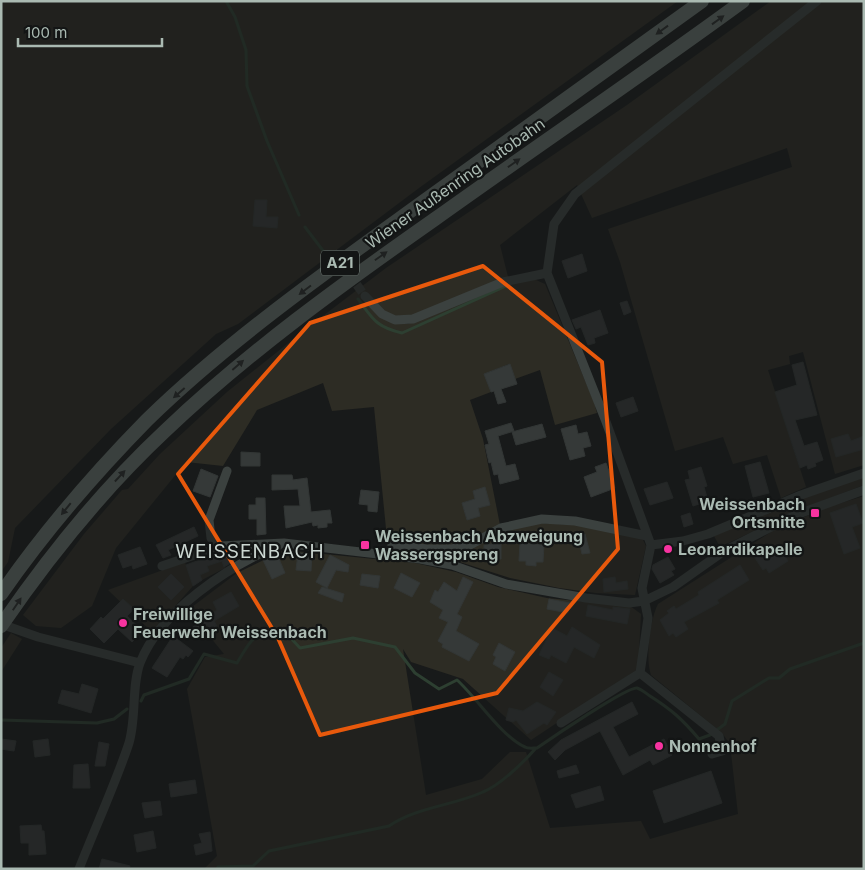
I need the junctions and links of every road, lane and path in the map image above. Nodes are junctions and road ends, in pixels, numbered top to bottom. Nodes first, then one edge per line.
1 (702, 1) edge
2 (744, 1) edge
3 (817, 1) edge
4 (547, 273) junction
5 (365, 296) tunnel mouth
6 (227, 471) dead end
7 (864, 473) edge
8 (864, 490) edge
9 (649, 540) junction
10 (284, 543) junction
11 (225, 545) junction
12 (392, 545) dead end
13 (162, 566) dead end
14 (1, 594) edge
15 (644, 601) junction
16 (1, 625) edge
17 (140, 664) junction
18 (640, 673) junction
19 (561, 723) dead end
20 (712, 754) dead end
21 (79, 869) edge

1 -> 14 highway, Wiener Außenring Autobahn / A21
16 -> 2 highway, Wiener Außenring Autobahn / A21
3 - 4 street
4 - 5 street
4 - 9 street
6 - 11 street
7 - 9 street
8 - 15 street
9 - 12 street
9 - 15 street
10 - 11 street
10 - 15 street
10 - 17 street
11 - 13 street
15 - 18 street
16 - 17 street
17 - 21 street
18 - 19 street
18 - 20 street

